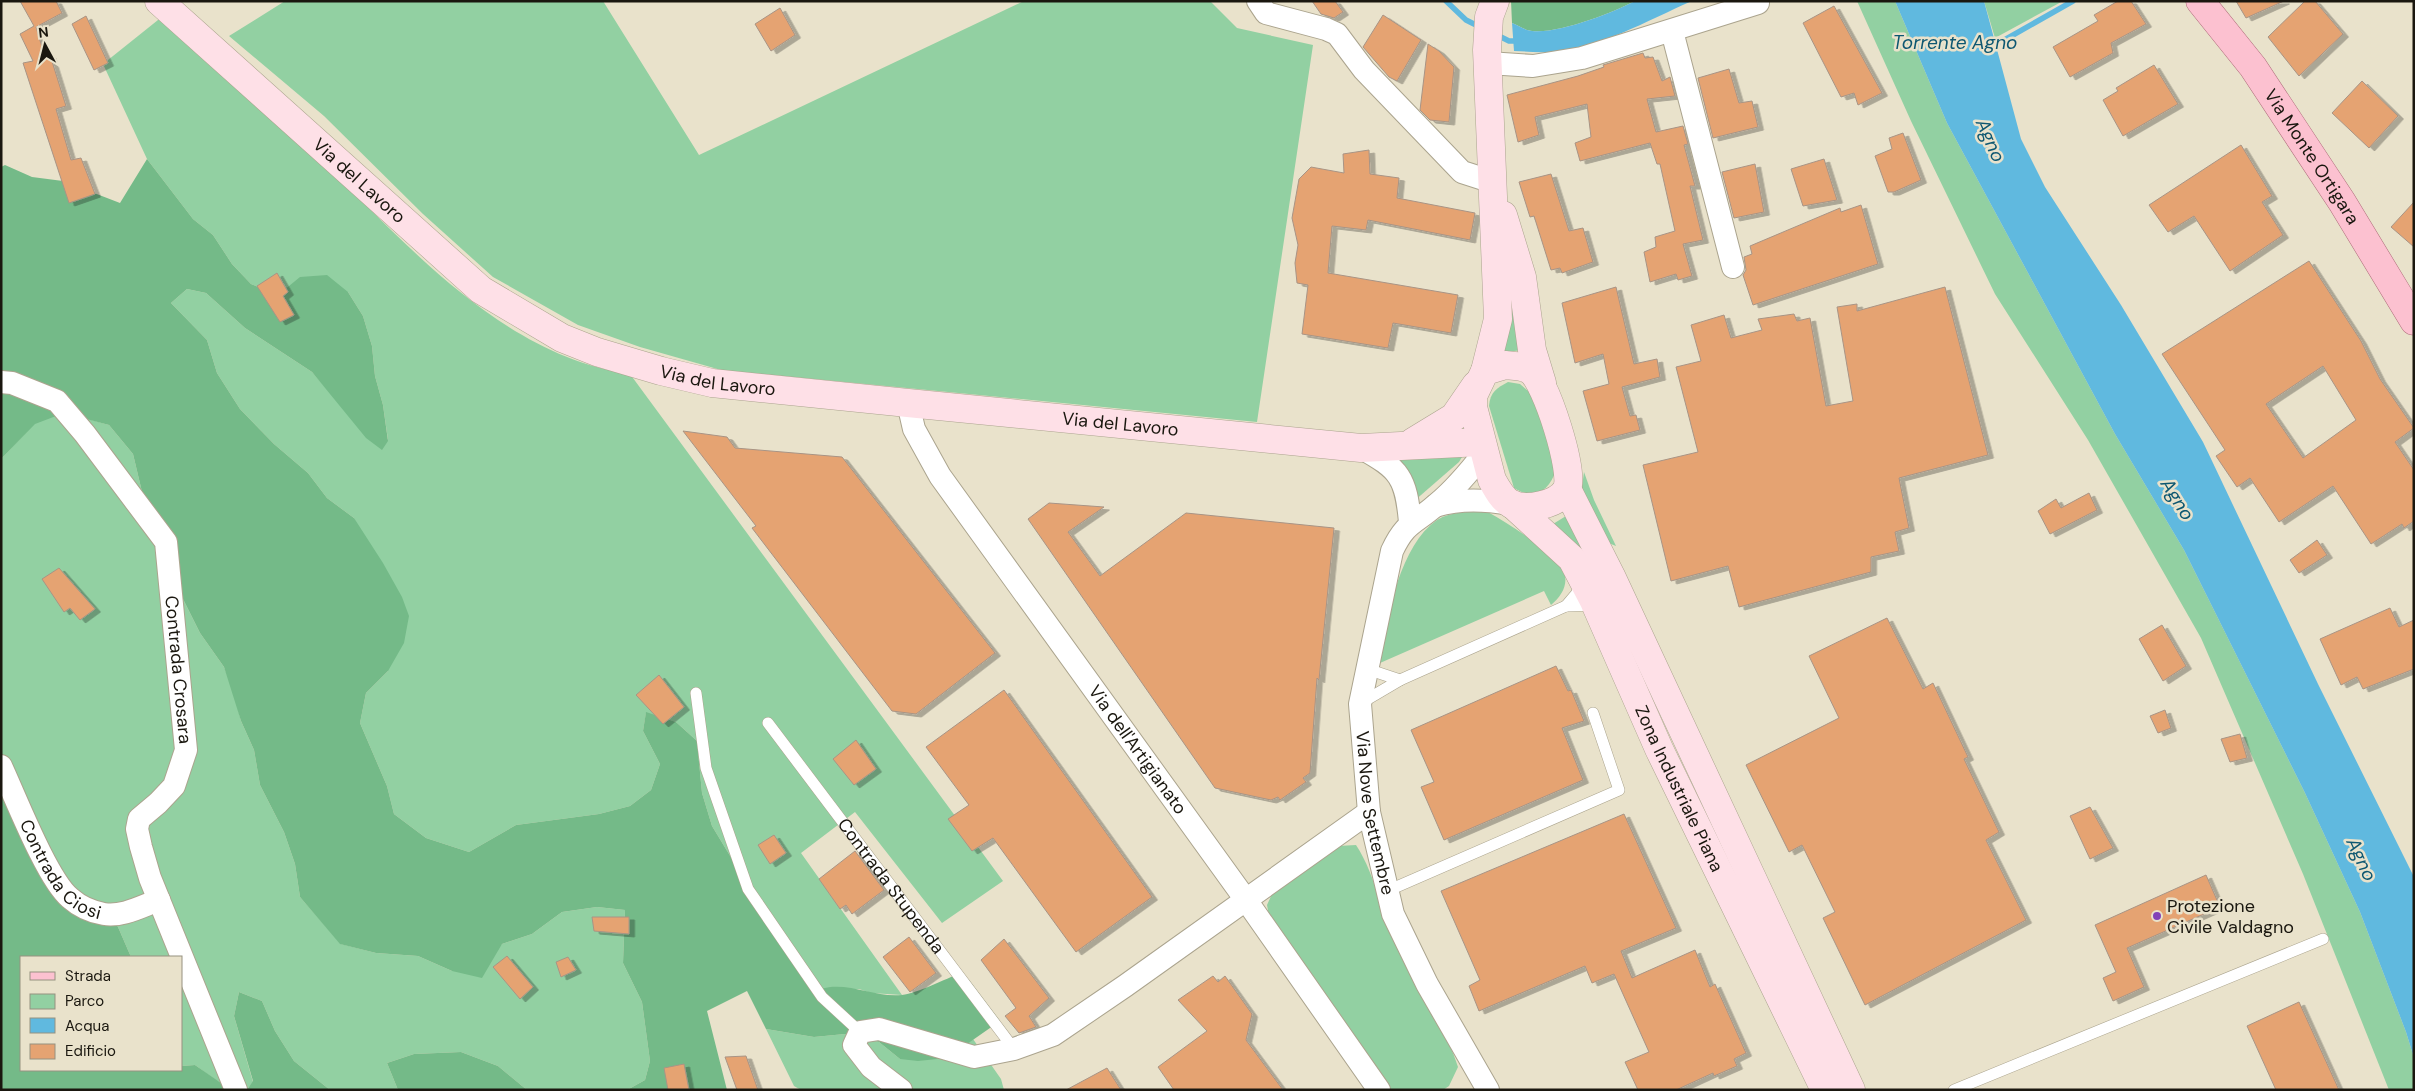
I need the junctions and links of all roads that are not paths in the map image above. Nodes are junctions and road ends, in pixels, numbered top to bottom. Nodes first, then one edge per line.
1 (159, 1) edge
2 (1258, 1) edge
3 (2200, 1) edge
4 (1758, 3) dead end
5 (1489, 7) edge
6 (1672, 31) junction
7 (1488, 56) junction
8 (1493, 182) junction
9 (1733, 267) dead end
10 (2414, 321) edge
11 (1482, 376) junction
12 (1, 382) edge
13 (1542, 383) junction
14 (908, 403) junction
15 (1402, 446) junction
16 (1361, 448) junction
17 (1483, 448) junction
18 (1567, 489) junction
19 (1512, 504) junction
20 (1435, 506) junction
21 (1410, 522) junction
22 (1581, 576) junction
23 (1596, 605) junction
24 (1566, 606) junction
25 (1368, 669) junction
26 (1400, 680) junction
27 (696, 693) dead end
28 (1360, 704) junction
29 (1593, 713) dead end
30 (768, 723) dead end
31 (1, 766) edge
32 (1369, 812) junction
33 (1387, 891) junction
34 (159, 900) junction
35 (1246, 900) junction
36 (2323, 939) dead end
37 (182, 956) edge
38 (182, 957) edge
39 (860, 1032) junction
40 (1014, 1049) junction
41 (1479, 1087) edge
42 (236, 1090) edge
43 (902, 1090) edge
44 (1379, 1090) edge
45 (1825, 1090) edge
46 (1851, 1090) edge
47 (1954, 1090) edge

1 - 14 main road, Via del Lavoro
2 - 8 street
3 - 10 main road, Via Monte Ortigara
4 - 6 street
5 - 7 main road
6 - 7 street
6 - 9 street
7 - 8 main road
8 - 11 main road, Zona Industriale Piana
8 - 13 main road
11 - 13 main road
11 - 15 main road, Via del Lavoro
11 - 17 main road, Zona Industriale Piana
12 - 34 street, Contrada Crosara
13 - 18 main road
14 - 16 main road, Via del Lavoro
14 - 35 street, Via dell'Artigianato
15 - 16 main road, Via del Lavoro
15 - 17 main road, Via del Lavoro
16 - 21 street
17 - 19 main road, Zona Industriale Piana
17 - 20 street, Via Nove Settembre
18 - 19 main road
18 - 46 main road, Zona Industriale Piana
19 - 20 street, Via Nove Settembre
19 - 22 main road, Zona Industriale Piana
20 - 21 street, Via Nove Settembre
21 - 25 street, Via Nove Settembre
22 - 23 main road, Zona Industriale Piana
22 - 24 lane
23 - 24 lane
23 - 45 main road, Zona Industriale Piana
24 - 26 lane
25 - 26 lane
25 - 28 street, Via Nove Settembre
26 - 28 lane
27 - 39 lane
28 - 32 street, Via Nove Settembre
29 - 33 lane
30 - 40 lane, Contrada Stupenda
31 - 34 street, Contrada Ciosi
32 - 33 street, Via Nove Settembre
32 - 35 street
33 - 41 street, Via Nove Settembre
34 - 37 street, Contrada Crosara
35 - 40 street
35 - 44 street, Via dell'Artigianato
36 - 47 lane
38 - 42 street, Contrada Crosara
39 - 40 street
39 - 43 street

